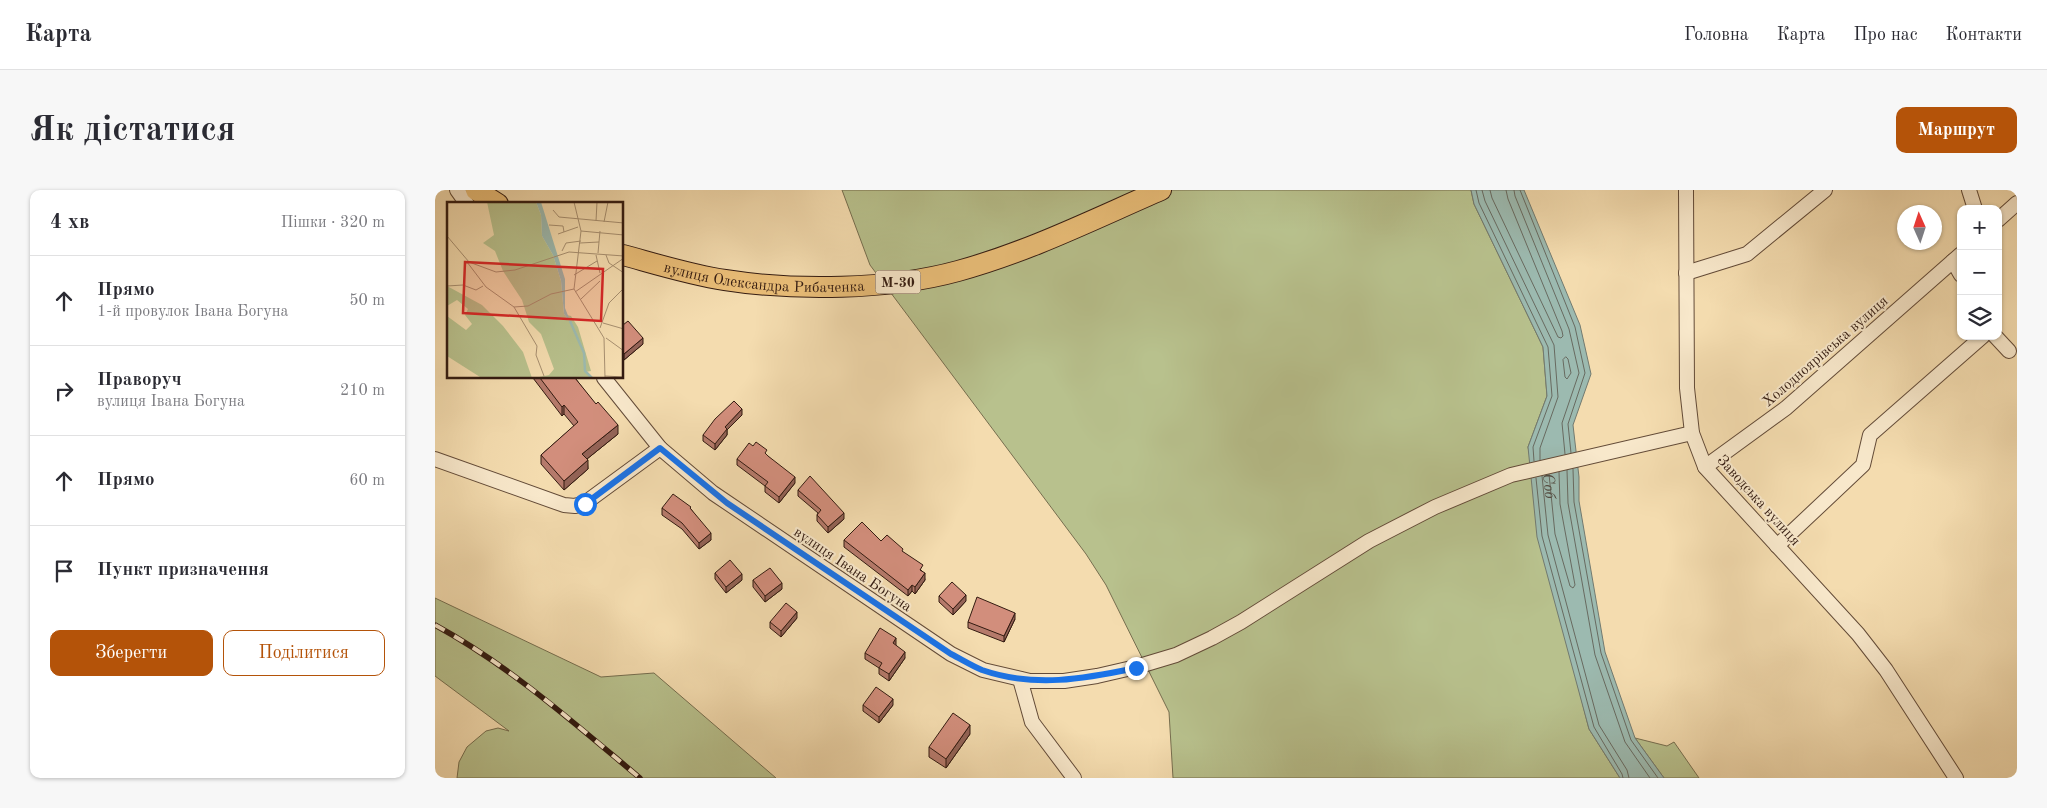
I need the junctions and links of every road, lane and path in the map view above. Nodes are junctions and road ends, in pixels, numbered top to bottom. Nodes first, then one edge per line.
1 (457, 190) edge
2 (476, 190) edge
3 (1161, 190) edge
4 (1686, 190) edge
5 (1825, 190) edge
6 (1969, 190) edge
7 (466, 202) edge
8 (495, 202) edge
9 (2017, 204) edge
10 (1974, 205) edge
11 (2002, 217) edge
12 (624, 255) edge
13 (1957, 258) edge
14 (1686, 273) junction
15 (1978, 340) edge
16 (1999, 340) edge
17 (2009, 351) dead end
18 (605, 379) edge
19 (1692, 433) junction
20 (660, 448) junction
21 (435, 459) edge
22 (1705, 467) junction
23 (1777, 546) junction
24 (1019, 679) junction
25 (1074, 778) edge
26 (1956, 778) edge

1 - 7 street
2 - 8 highway
3 - 12 highway, вулиця Олександра Рибаченка / М-30
4 - 14 street, Заводська вулиця
5 - 14 street
6 - 10 street
9 - 11 street
13 - 22 street, Холодноярівська вулиця
14 - 19 street, Заводська вулиця
15 - 23 street
16 - 17 street
18 - 20 street, вулиця Івана Богуна
19 - 22 street, Заводська вулиця
19 - 24 street, вулиця Івана Богуна
20 - 21 street
20 - 24 street, вулиця Івана Богуна
22 - 23 street, Заводська вулиця
23 - 26 street, Заводська вулиця
24 - 25 street

